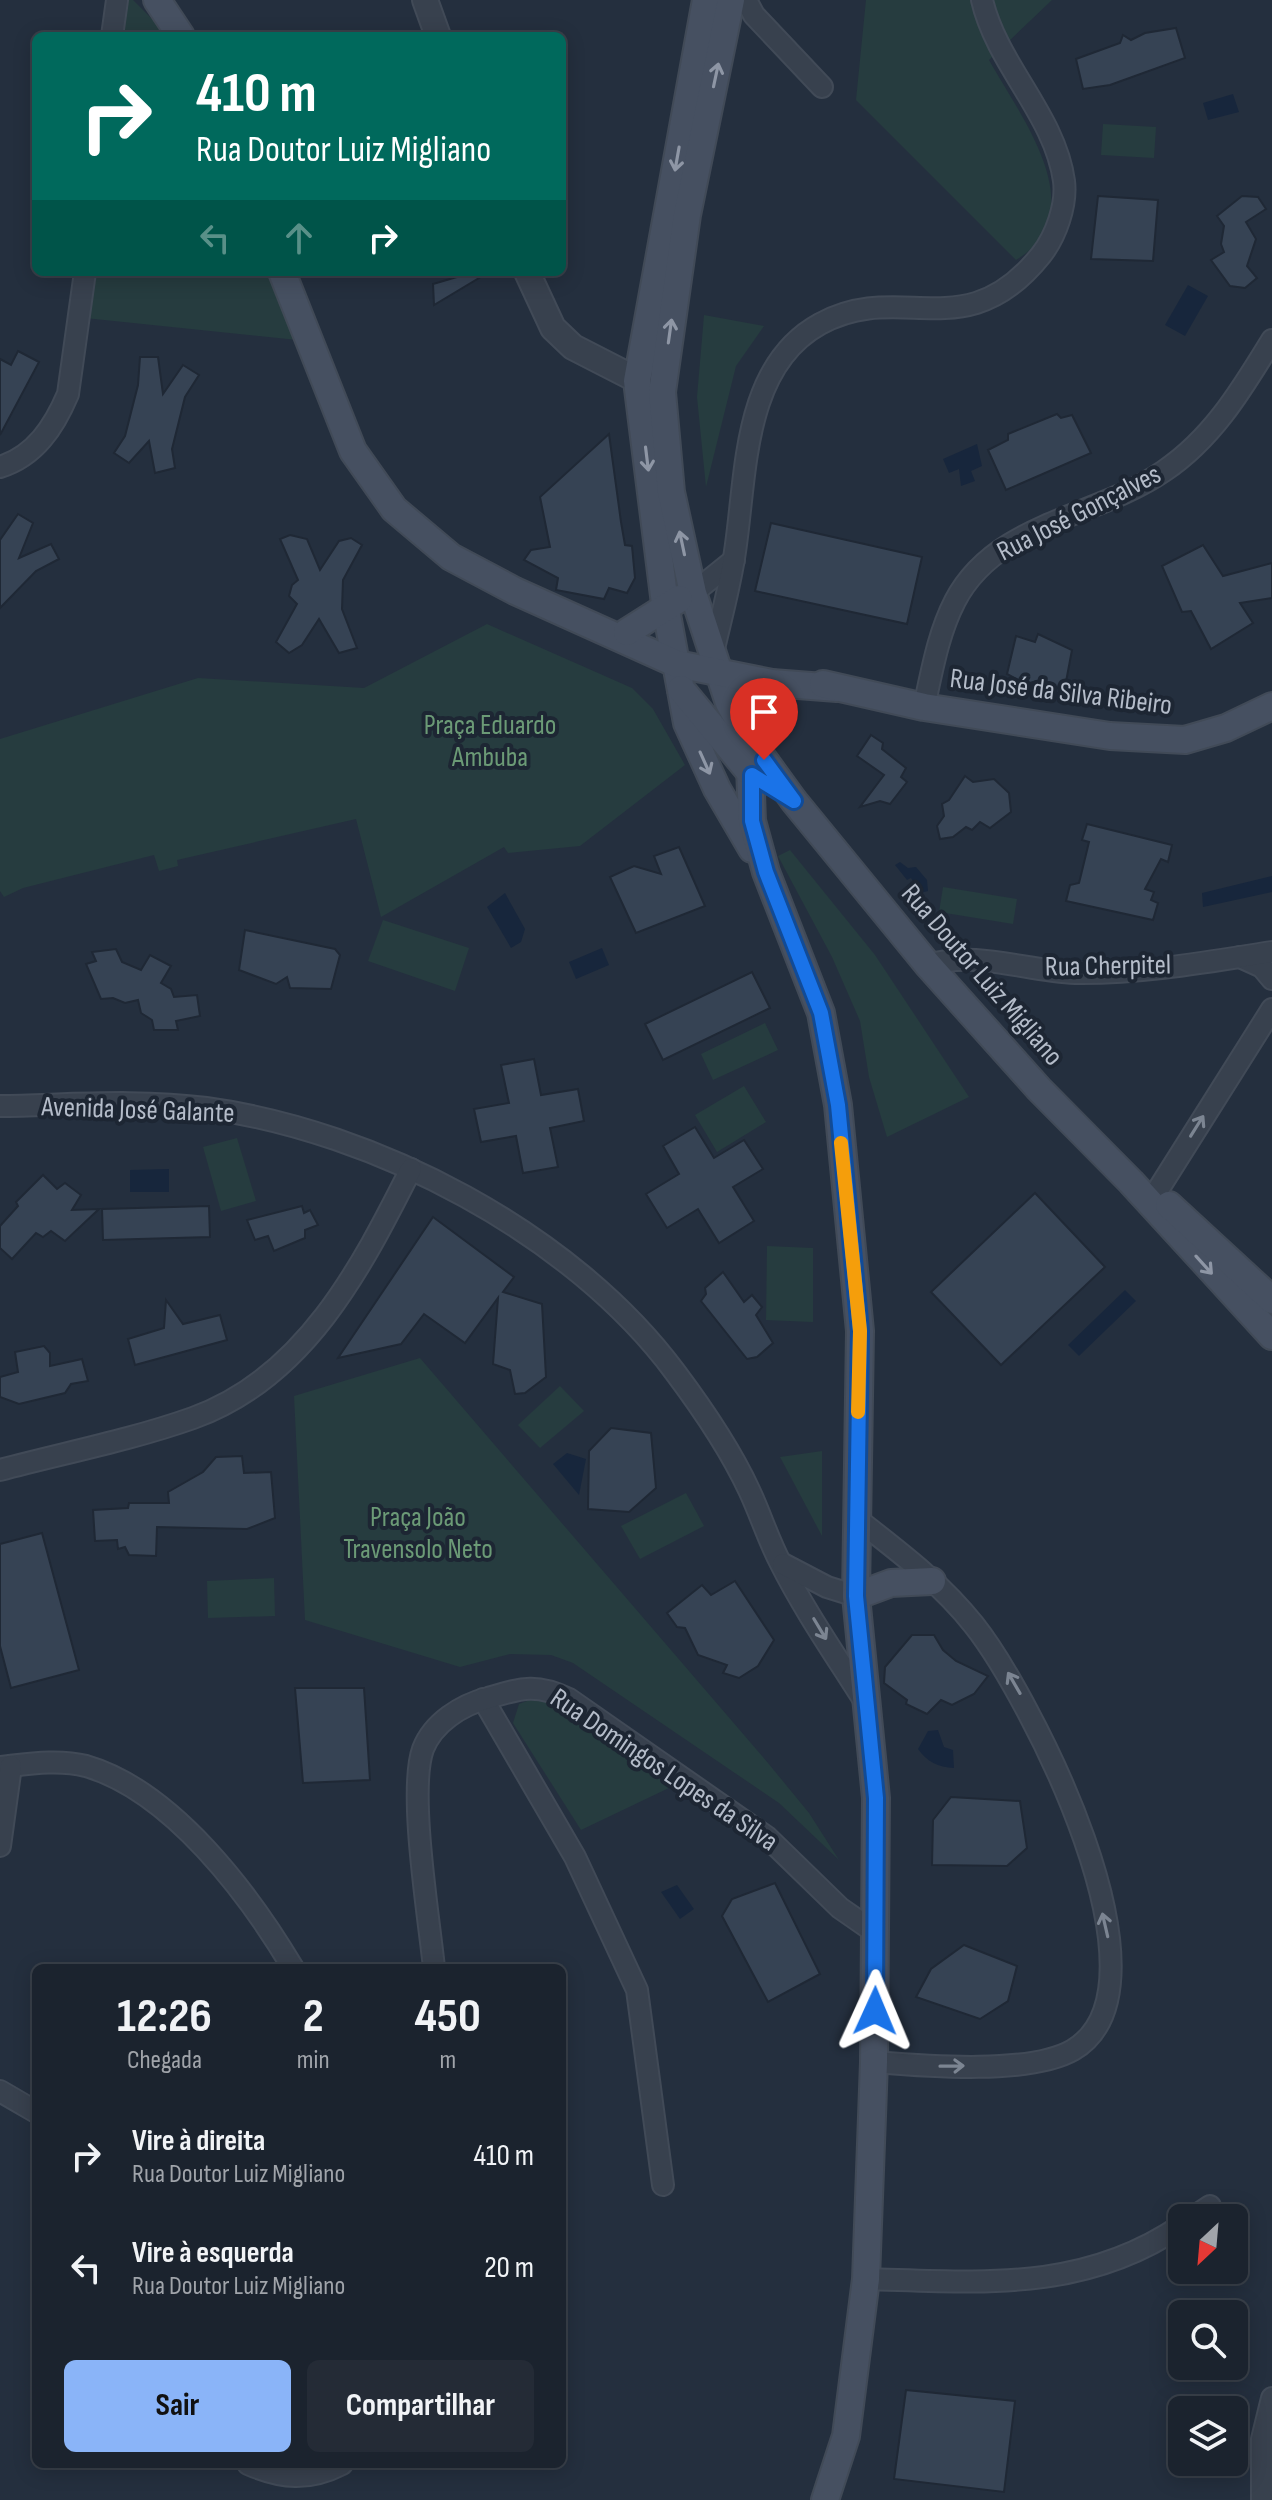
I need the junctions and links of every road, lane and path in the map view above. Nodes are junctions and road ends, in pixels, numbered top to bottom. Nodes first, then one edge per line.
1 (117, 0) edge
2 (157, 0) edge
3 (425, 0) edge
4 (706, 0) edge
5 (731, 0) edge
6 (746, 0) edge
7 (982, 0) edge
8 (113, 32) edge
9 (178, 32) edge
10 (437, 32) edge
11 (822, 87) dead end
12 (84, 276) edge
13 (284, 276) edge
14 (529, 276) edge
15 (1272, 340) edge
16 (637, 381) junction
17 (662, 392) junction
18 (0, 467) edge
19 (734, 560) junction
20 (693, 593) junction
21 (665, 604) junction
22 (628, 636) junction
23 (716, 664) junction
24 (677, 666) junction
25 (772, 683) junction
26 (837, 688) junction
27 (1272, 706) edge
28 (924, 707) junction
29 (749, 739) junction
30 (752, 775) junction
31 (794, 801) junction
32 (766, 872) junction
33 (1272, 952) edge
34 (1240, 957) junction
35 (928, 965) junction
36 (1272, 979) edge
37 (1272, 1009) edge
38 (0, 1106) edge
39 (411, 1169) junction
40 (1143, 1190) junction
41 (1272, 1300) edge
42 (1272, 1336) edge
43 (0, 1470) edge
44 (857, 1519) junction
45 (780, 1562) junction
46 (932, 1581) junction
47 (856, 1596) junction
48 (483, 1699) junction
49 (865, 1702) junction
50 (6, 1767) edge
51 (0, 1846) edge
52 (876, 1933) junction
53 (290, 1964) edge
54 (434, 1964) edge
55 (874, 2062) junction
56 (0, 2091) edge
57 (32, 2110) edge
58 (663, 2185) dead end
59 (1168, 2235) edge
60 (866, 2279) junction
61 (1272, 2398) edge
62 (259, 2468) edge
63 (334, 2468) edge
64 (825, 2500) edge
65 (1262, 2500) edge

1 - 8 street
2 - 9 main road
3 - 10 street
4 -> 16 main road
17 -> 5 main road
6 - 11 street
7 - 19 street
12 - 18 street
13 - 22 main road
14 - 16 street
15 - 28 street, Rua José Gonçalves
16 - 17 street
16 -> 21 main road
20 -> 17 main road
19 - 20 street
19 - 23 street
20 - 21 main road
20 - 23 main road
21 - 22 main road
21 - 24 main road
22 - 24 main road, Rua Doutor Luiz Migliano
22 - 24 main road
23 - 24 main road
23 - 25 main road, Rua José da Silva Ribeiro
23 - 26 main road, Rua José da Silva Ribeiro
23 - 29 main road
24 - 30 main road, Rua Doutor Luiz Migliano
24 -> 32 main road
25 - 26 main road, Rua José da Silva Ribeiro
25 - 29 main road
26 - 28 main road, Rua José da Silva Ribeiro
27 - 28 main road, Rua José da Silva Ribeiro
29 - 30 main road
29 - 31 main road, Rua Doutor Luiz Migliano
30 - 31 main road, Rua Doutor Luiz Migliano
30 - 32 main road
31 - 35 main road, Rua Doutor Luiz Migliano
32 - 44 main road
33 - 34 street, Rua Cherpitel
34 - 35 street, Rua Cherpitel
34 - 36 street
35 - 40 main road, Rua Doutor Luiz Migliano
40 -> 37 street
38 - 39 street, Avenida José Galante
39 - 43 street
39 - 45 street, Avenida José Galante
40 - 41 main road, Rua Doutor Luiz Migliano
40 -> 42 main road, Rua Doutor Luiz Migliano
44 - 46 street
44 - 47 main road
45 - 47 street
45 -> 49 street, Avenida José Galante
46 - 47 main road
55 -> 46 street
47 - 49 main road
48 - 52 street, Rua Domingos Lopes da Silva
48 - 54 street, Rua Domingos Lopes da Silva
48 - 58 street
49 - 52 main road
50 - 51 street
50 - 53 street
52 - 55 main road
55 - 60 main road
56 - 57 street
59 - 60 street
60 - 64 main road
61 - 65 street
62 - 63 street

